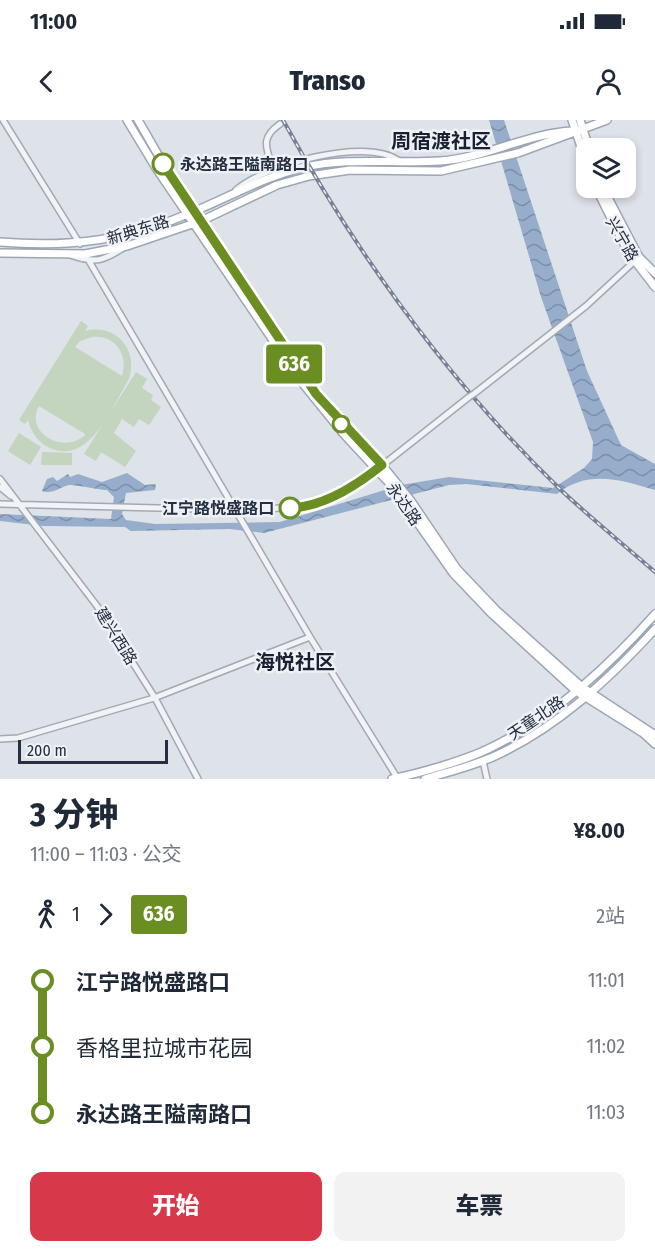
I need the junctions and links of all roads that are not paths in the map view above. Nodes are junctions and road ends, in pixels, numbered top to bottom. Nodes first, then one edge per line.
1 (3, 120) edge
2 (121, 120) edge
3 (127, 120) edge
4 (140, 120) edge
5 (572, 120) edge
6 (580, 120) edge
7 (607, 120) edge
8 (280, 124) dead end
9 (579, 130) junction
10 (581, 138) edge
11 (583, 138) edge
12 (148, 154) junction
13 (398, 160) junction
14 (273, 170) junction
15 (231, 194) junction
16 (602, 198) edge
17 (608, 198) edge
18 (191, 213) junction
19 (197, 222) junction
20 (0, 242) edge
21 (80, 244) junction
22 (127, 246) junction
23 (0, 253) edge
24 (69, 255) junction
25 (636, 259) junction
26 (89, 261) junction
27 (655, 273) edge
28 (655, 287) edge
29 (380, 467) junction
30 (0, 478) edge
31 (0, 487) edge
32 (0, 504) edge
33 (21, 506) junction
34 (238, 512) junction
35 (655, 614) edge
36 (655, 629) edge
37 (310, 637) junction
38 (579, 689) junction
39 (588, 696) junction
40 (155, 698) junction
41 (655, 735) edge
42 (0, 739) edge
43 (655, 744) edge
44 (483, 761) junction
45 (198, 779) edge
46 (396, 779) edge
47 (425, 779) edge
48 (487, 779) edge

1 - 21 street
2 - 12 main road
3 - 12 main road
4 - 18 main road
5 - 9 main road
6 - 9 main road
7 - 9 main road
8 - 14 street
9 - 10 main road
9 - 11 main road
9 - 13 main road, 新典东路
9 - 19 main road, 新典东路
12 - 18 main road
13 - 14 street
13 - 15 main road, 新典东路
14 - 15 street
15 - 18 main road, 新典东路
16 - 25 main road, 兴宁路
17 - 25 main road, 兴宁路
18 - 19 main road, 永达路
18 - 21 main road, 新典东路
19 - 22 main road, 新典东路
19 - 29 main road, 永达路
20 - 21 main road, 新典东路
22 - 24 main road, 新典东路
22 - 26 street
23 - 24 main road, 新典东路
24 - 26 street
25 - 27 main road, 兴宁路
25 - 28 main road, 兴宁路
25 - 29 street
26 - 34 street
29 - 34 street
29 - 38 main road, 永达路
30 - 33 street, 建兴西路
31 - 33 street, 建兴西路
32 - 33 street
33 - 34 street
33 - 40 street, 建兴西路
34 - 37 street
35 - 38 main road, 天童北路
36 - 39 main road, 天童北路
37 - 40 street
37 - 46 street
38 - 39 main road, 永达路
38 - 46 main road, 天童北路
39 - 41 main road, 永达路
39 - 43 main road, 永达路
39 - 44 main road, 天童北路
40 - 42 street
40 - 45 street, 建兴西路
44 - 47 main road, 天童北路
44 - 48 street

